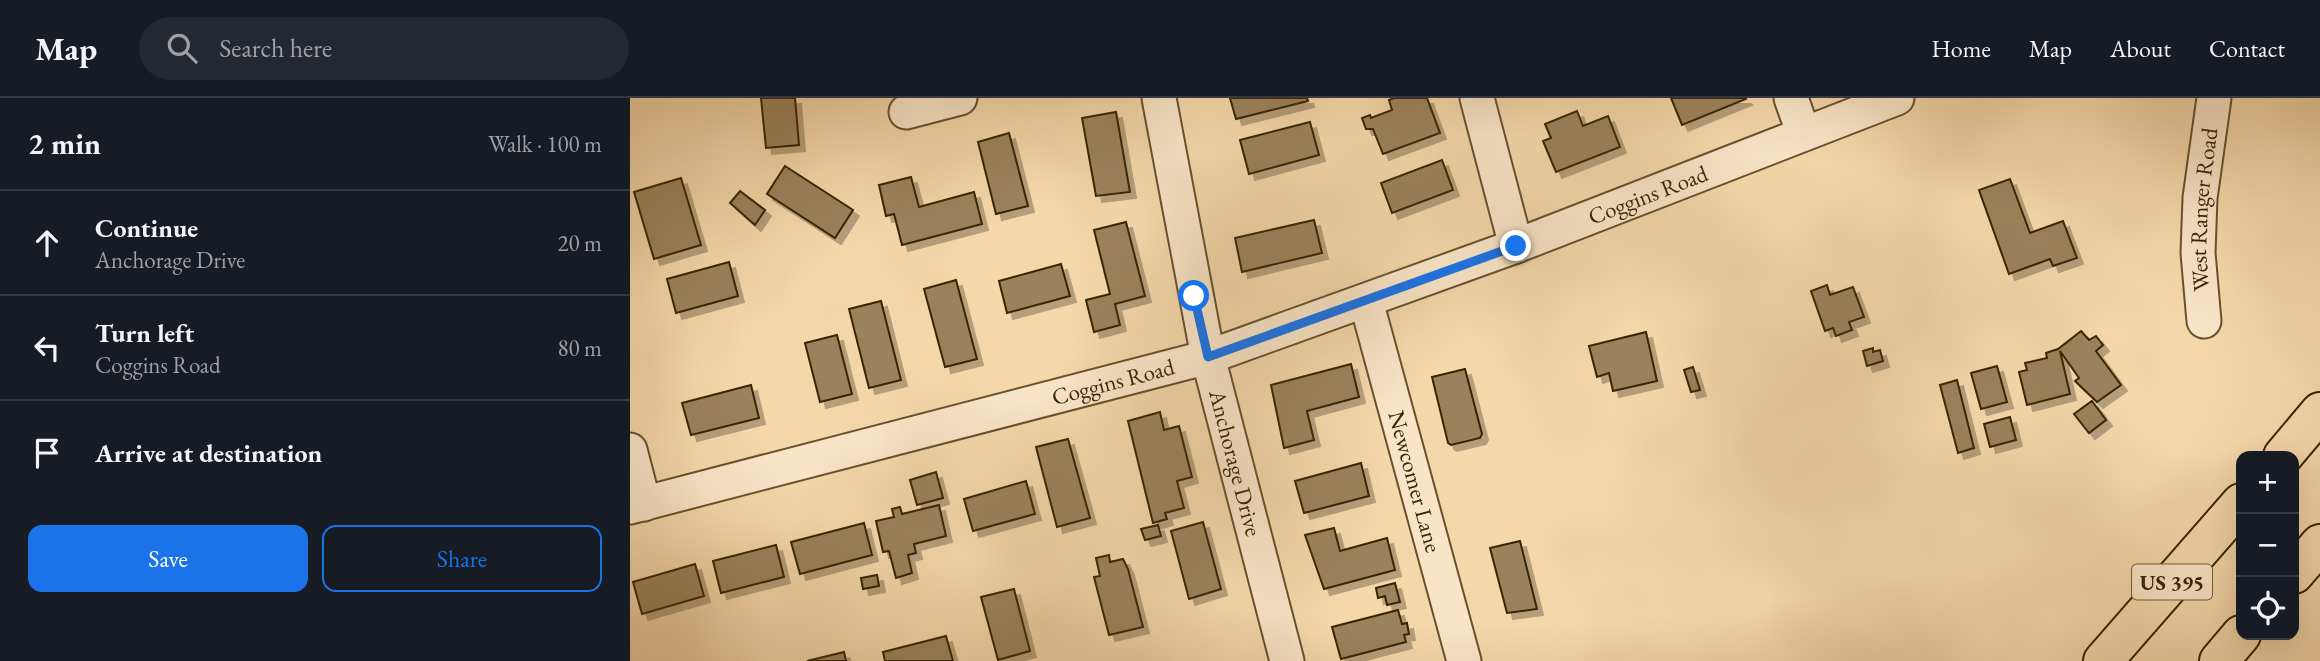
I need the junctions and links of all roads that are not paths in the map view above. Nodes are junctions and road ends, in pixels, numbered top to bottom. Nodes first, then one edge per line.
1 (960, 98) edge
2 (1159, 98) edge
3 (1477, 98) edge
4 (1791, 98) edge
5 (1897, 98) edge
6 (2214, 98) edge
7 (906, 112) dead end
8 (1803, 132) junction
9 (1516, 246) junction
10 (1366, 301) junction
11 (2204, 321) dead end
12 (1208, 357) junction
13 (2320, 412) edge
14 (630, 450) edge
15 (2287, 451) edge
16 (637, 505) edge
17 (2236, 509) edge
18 (2320, 544) edge
19 (2299, 568) edge
20 (2237, 640) edge
21 (1277, 659) edge
22 (1464, 661) edge
23 (2103, 661) edge
24 (2218, 661) edge

1 - 7 street
2 - 12 street, Anchorage Drive
3 - 9 street
4 - 8 street
5 - 8 street, Coggins Road
6 - 11 street, West Ranger Road
8 - 9 street, Coggins Road
9 - 10 street, Coggins Road
10 - 12 street, Coggins Road
10 - 22 street, Newcomer Lane
12 - 16 street, Coggins Road
12 - 21 street, Anchorage Drive
13 - 15 highway
14 - 16 street
17 - 23 highway, US 395
18 - 19 highway
20 - 24 highway

